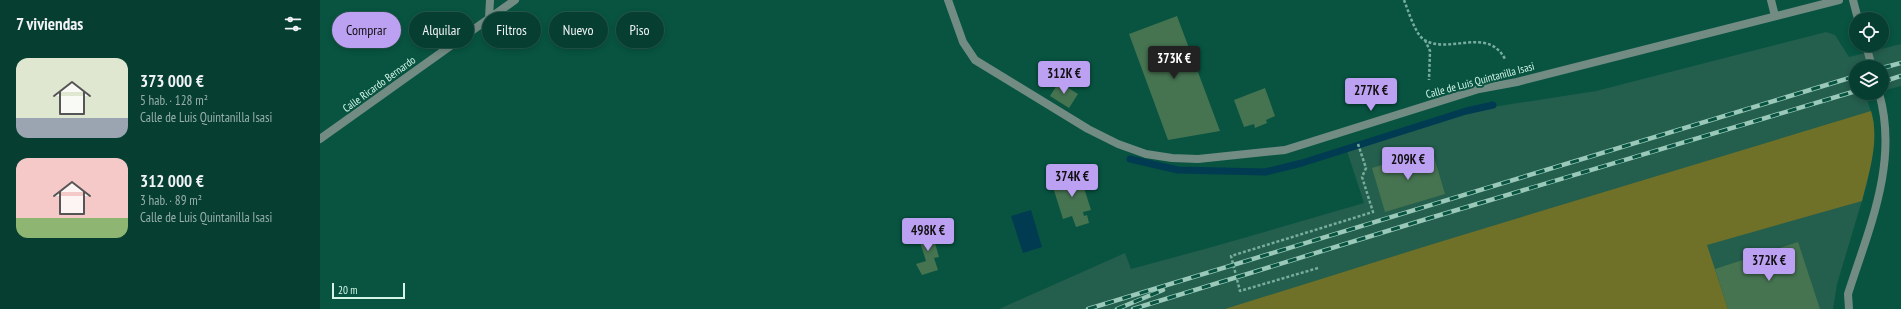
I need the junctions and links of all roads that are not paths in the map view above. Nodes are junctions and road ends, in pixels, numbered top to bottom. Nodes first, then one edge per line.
1 (490, 0) edge
2 (515, 0) edge
3 (948, 0) edge
4 (1771, 0) edge
5 (1839, 0) edge
6 (1852, 0) edge
7 (490, 12) edge
8 (498, 12) edge
9 (1856, 12) edge
10 (1775, 16) junction
11 (482, 24) edge
12 (1881, 100) edge
13 (320, 139) edge
14 (1849, 309) edge

1 - 7 street
2 - 8 street, Calle Ricardo Bernardo
3 - 10 street, Calle de Luis Quintanilla Isasi
4 - 10 street
5 - 10 street, Calle de Luis Quintanilla Isasi
6 - 9 street
11 - 13 street, Calle Ricardo Bernardo
12 - 14 street

